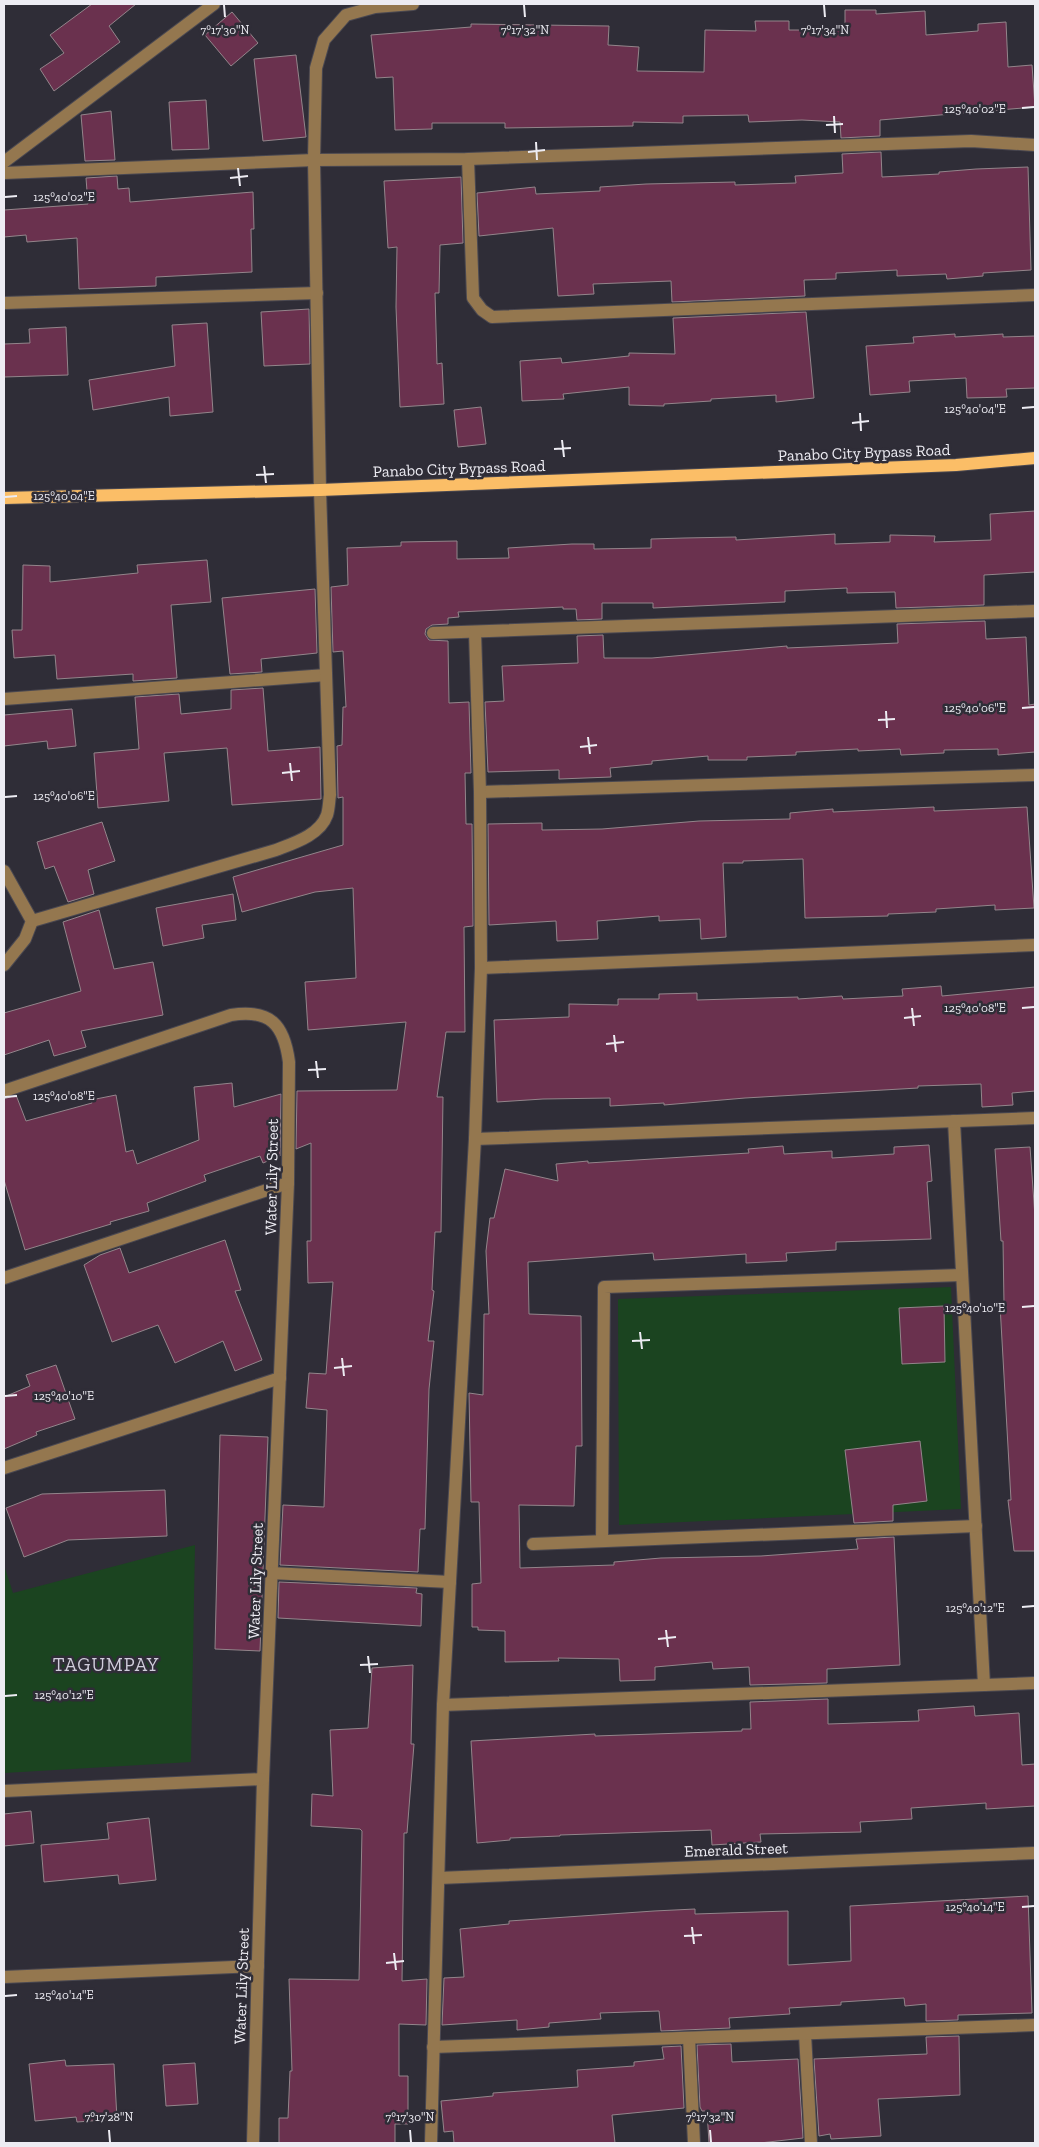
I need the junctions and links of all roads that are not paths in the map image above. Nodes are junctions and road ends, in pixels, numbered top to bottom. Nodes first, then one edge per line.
1 (214, 4) edge
2 (413, 4) edge
3 (1035, 144) edge
4 (468, 159) junction
5 (314, 160) junction
6 (4, 162) edge
7 (4, 173) edge
8 (317, 293) junction
9 (1035, 295) edge
10 (4, 304) edge
11 (1035, 458) edge
12 (320, 490) junction
13 (4, 498) edge
14 (1035, 611) edge
15 (476, 632) junction
16 (433, 634) dead end
17 (326, 675) junction
18 (4, 699) edge
19 (1035, 775) edge
20 (480, 792) junction
21 (4, 871) edge
22 (32, 921) junction
23 (1035, 945) edge
24 (4, 965) edge
25 (481, 968) junction
26 (4, 1091) edge
27 (1035, 1118) edge
28 (954, 1121) junction
29 (475, 1139) junction
30 (288, 1183) junction
31 (962, 1275) junction
32 (4, 1278) edge
33 (280, 1378) junction
34 (4, 1468) edge
35 (976, 1526) junction
36 (602, 1541) junction
37 (533, 1544) dead end
38 (271, 1573) junction
39 (450, 1582) junction
40 (1035, 1683) edge
41 (984, 1685) junction
42 (444, 1705) junction
43 (264, 1779) junction
44 (4, 1791) edge
45 (1035, 1853) edge
46 (439, 1878) junction
47 (258, 1966) junction
48 (4, 1977) edge
49 (1035, 2025) edge
50 (804, 2034) junction
51 (689, 2038) junction
52 (433, 2047) junction
53 (254, 2143) edge
54 (431, 2143) edge
55 (694, 2143) edge
56 (811, 2143) edge

1 - 6 street
2 - 5 street
3 - 4 street
4 - 5 street
4 - 9 street
5 - 7 street
5 - 8 street
8 - 10 street
8 - 12 street
11 - 12 main road, Panabo City Bypass Road
12 - 13 main road, Panabo City Bypass Road
12 - 17 street
14 - 15 street
15 - 16 street
15 - 20 street
17 - 18 street
17 - 22 street
19 - 20 street
20 - 25 street
21 - 22 street
22 - 24 street
23 - 25 street
25 - 29 street
26 - 30 street, Water Lily Street
27 - 28 street
28 - 29 street
28 - 31 street
29 - 39 street
30 - 32 street
30 - 33 street, Water Lily Street
31 - 35 street
31 - 36 street
33 - 34 street
33 - 38 street, Water Lily Street
35 - 36 street
35 - 41 street
36 - 37 street
38 - 39 street
38 - 43 street, Water Lily Street
39 - 42 street
40 - 41 street
41 - 42 street
42 - 46 street
43 - 44 street
43 - 47 street, Water Lily Street
45 - 46 street, Emerald Street
46 - 52 street
47 - 48 street
47 - 53 street, Water Lily Street
49 - 50 street
50 - 51 street
50 - 56 street
51 - 52 street
51 - 55 street
52 - 54 street

